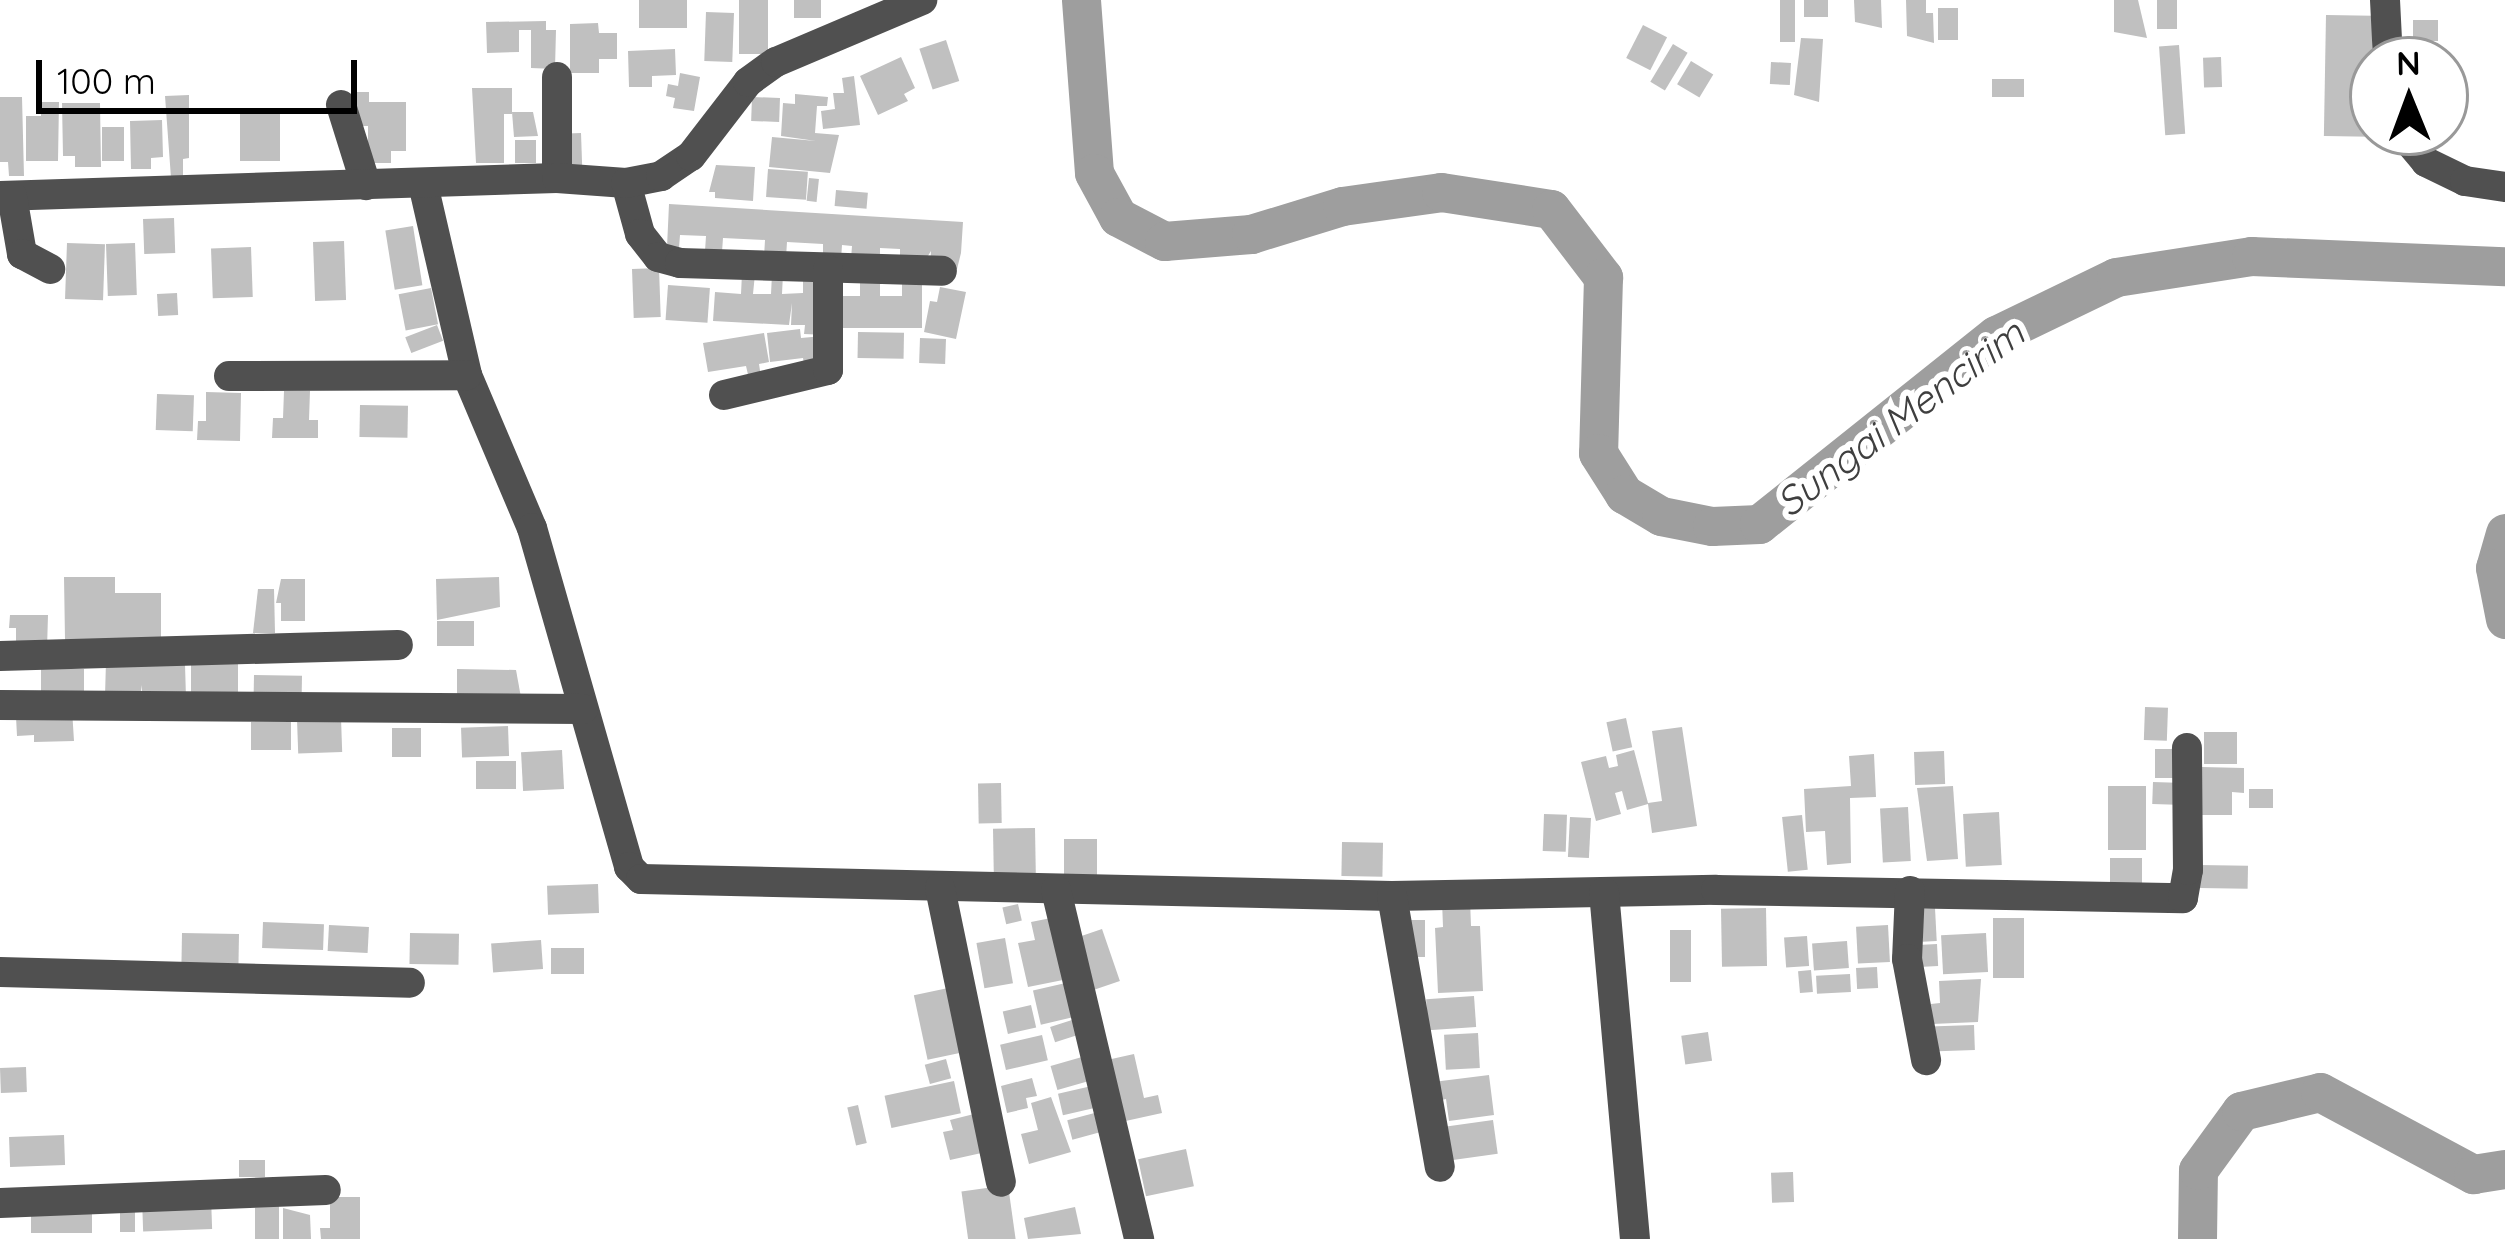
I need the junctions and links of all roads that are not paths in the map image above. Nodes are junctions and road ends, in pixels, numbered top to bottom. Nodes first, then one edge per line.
1 (922, 0) edge
2 (2385, 0) edge
3 (2387, 36) edge
4 (556, 76) dead end
5 (340, 105) dead end
6 (2421, 156) edge
7 (557, 178) junction
8 (626, 183) junction
9 (423, 184) junction
10 (366, 185) junction
11 (2505, 187) edge
12 (6, 196) edge
13 (50, 269) dead end
14 (829, 270) junction
15 (942, 271) dead end
16 (467, 375) junction
17 (230, 376) dead end
18 (724, 395) dead end
19 (398, 645) dead end
20 (0, 656) edge
21 (0, 705) edge
22 (583, 709) junction
23 (2187, 748) dead end
24 (940, 887) junction
25 (1056, 890) junction
26 (1910, 891) junction
27 (1604, 892) junction
28 (1392, 896) junction
29 (0, 972) edge
30 (410, 983) dead end
31 (1926, 1060) dead end
32 (1441, 1167) dead end
33 (1001, 1182) dead end
34 (326, 1190) dead end
35 (0, 1203) edge
36 (1139, 1239) edge
37 (1635, 1239) edge

1 - 8 street
2 - 3 street
4 - 7 street
5 - 10 street
6 - 11 street
7 - 8 street
7 - 9 street
8 - 14 street
9 - 10 street
9 - 16 street
10 - 12 street
12 - 13 street
14 - 15 street
14 - 18 street
16 - 17 street
16 - 22 street
19 - 20 street
21 - 22 street
22 - 24 street
23 - 26 street
24 - 25 street
24 - 33 street
25 - 28 street
25 - 36 street
26 - 27 street
26 - 31 street
27 - 28 street
27 - 37 street
28 - 32 street
29 - 30 street
34 - 35 street

